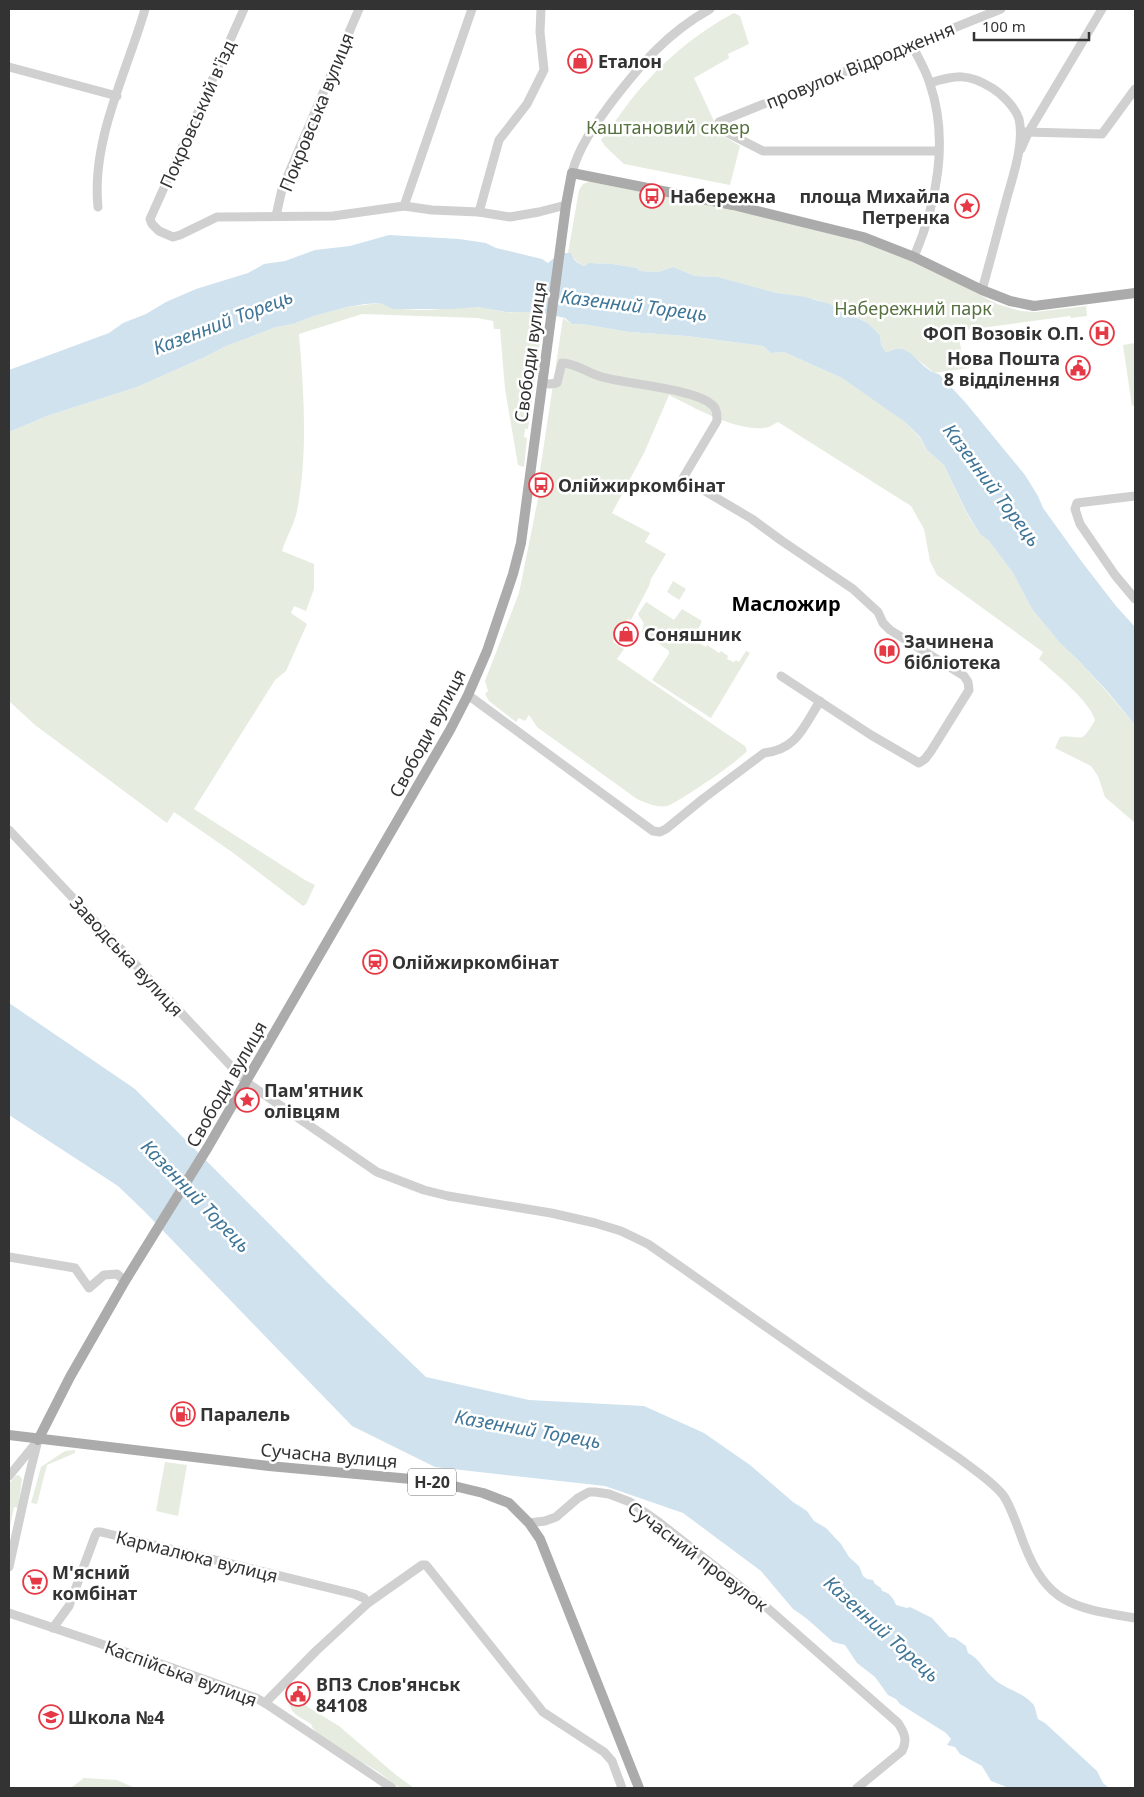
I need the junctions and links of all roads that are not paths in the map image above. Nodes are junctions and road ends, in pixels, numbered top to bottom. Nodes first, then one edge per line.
1 (145, 9) edge
2 (244, 9) edge
3 (359, 9) edge
4 (472, 9) edge
5 (541, 9) edge
6 (710, 9) edge
7 (1001, 9) edge
8 (1102, 9) edge
9 (912, 45) junction
10 (9, 67) edge
11 (930, 82) junction
12 (1135, 89) edge
13 (117, 96) junction
14 (1024, 132) junction
15 (939, 151) junction
16 (572, 173) junction
17 (566, 205) junction
18 (404, 206) junction
19 (98, 207) dead end
20 (479, 212) junction
21 (276, 216) junction
22 (914, 257) junction
23 (982, 290) junction
24 (1135, 293) edge
25 (542, 383) junction
26 (1135, 496) edge
27 (1135, 598) edge
28 (781, 676) dead end
29 (468, 695) junction
30 (820, 701) junction
31 (9, 830) edge
32 (246, 1082) junction
33 (9, 1257) edge
34 (125, 1281) junction
35 (9, 1435) edge
36 (38, 1440) junction
37 (9, 1476) edge
38 (529, 1522) junction
39 (10, 1555) edge
40 (9, 1567) edge
41 (368, 1603) junction
42 (9, 1613) edge
43 (1135, 1618) edge
44 (54, 1628) junction
45 (265, 1703) junction
46 (392, 1788) edge
47 (622, 1788) edge
48 (639, 1788) edge
49 (857, 1788) edge

1 - 13 street
2 - 21 street, Покровський в'їзд
3 - 21 street, Покровська вулиця
4 - 18 street
5 - 20 street
6 - 16 street, Свободи вулиця
7 - 9 street, провулок Відродження
8 - 14 street
9 - 11 street
9 - 15 street, провулок Відродження
10 - 13 street
11 - 14 street
11 - 15 street
12 - 14 street
13 - 19 street
14 - 23 street
15 - 22 street
16 - 17 main road, Свободи вулиця
16 - 22 main road
17 - 20 street
17 - 25 main road, Свободи вулиця
18 - 20 street
18 - 21 street
22 - 23 main road
23 - 24 main road
25 - 29 main road, Свободи вулиця
25 - 30 street
26 - 27 street
28 - 30 street
29 - 30 street
29 - 32 main road, Свободи вулиця
31 - 32 street, Заводська вулиця
32 - 34 main road, Свободи вулиця
32 - 43 street, Заводська вулиця
33 - 34 street
34 - 36 main road, Свободи вулиця
35 - 36 main road, Н-20
36 - 37 street
36 - 38 main road, Сучасна вулиця / Н-20
36 - 39 street
38 - 48 main road, Сучасна вулиця / Н-20
38 - 49 street, Сучасний провулок
39 - 40 street
41 - 44 street, Кармалюка вулиця
41 - 45 street
41 - 47 street
42 - 44 street, Каспійська вулиця
44 - 45 street, Каспійська вулиця
45 - 46 street, Каспійська вулиця

